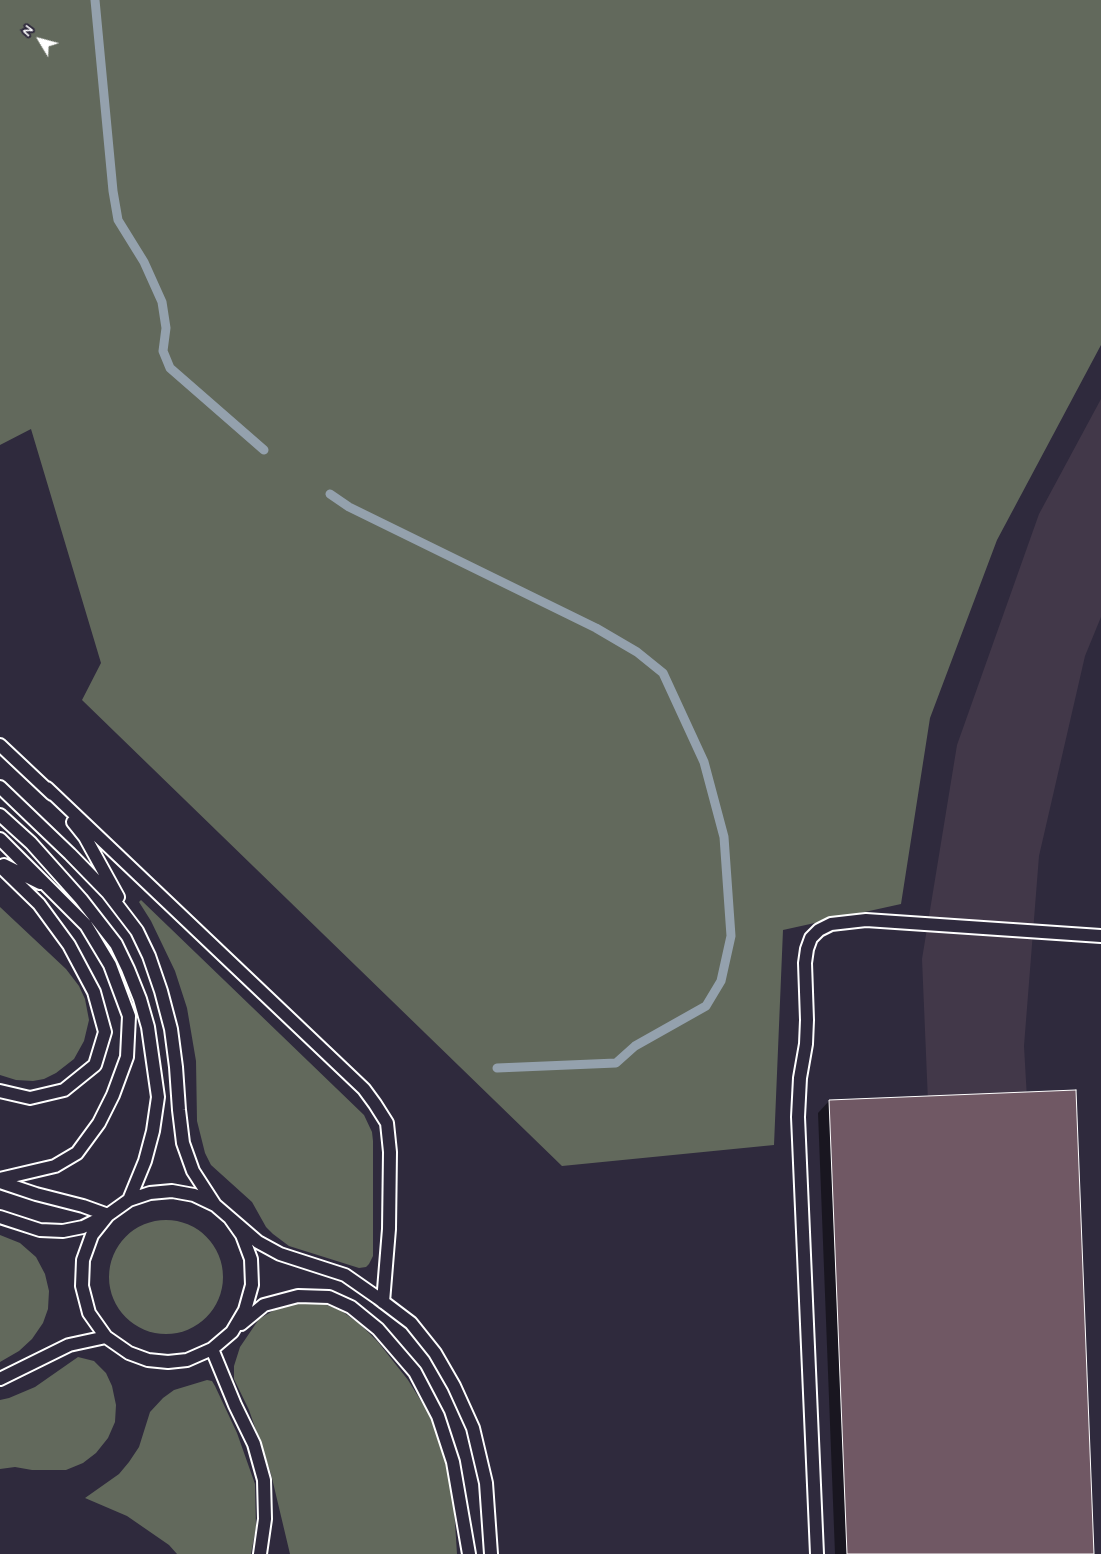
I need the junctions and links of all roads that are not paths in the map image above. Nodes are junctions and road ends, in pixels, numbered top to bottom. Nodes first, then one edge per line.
1 (0, 745) edge
2 (0, 787) edge
3 (47, 788) junction
4 (0, 815) edge
5 (0, 839) edge
6 (0, 864) edge
7 (51, 888) junction
8 (137, 931) junction
9 (1101, 936) edge
10 (0, 1091) edge
11 (0, 1180) edge
12 (129, 1200) junction
13 (215, 1205) junction
14 (108, 1215) junction
15 (0, 1217) edge
16 (230, 1218) junction
17 (383, 1302) junction
18 (232, 1332) junction
19 (106, 1337) junction
20 (212, 1349) junction
21 (0, 1379) edge
22 (260, 1554) edge
23 (469, 1554) edge
24 (491, 1554) edge
25 (817, 1554) edge

1 - 3 lane
2 - 8 lane
3 - 8 lane
3 - 17 lane
4 - 12 lane
5 - 7 lane
6 - 7 lane
6 - 10 lane
7 - 11 lane
8 - 13 lane
9 - 25 lane
11 - 14 lane
12 - 13 lane
12 - 14 lane
13 - 16 lane
14 - 15 lane
14 - 19 lane
16 - 17 lane
16 - 18 lane
17 - 24 lane
18 - 20 lane
18 - 23 lane
19 - 20 lane
19 - 21 lane
20 - 22 lane

